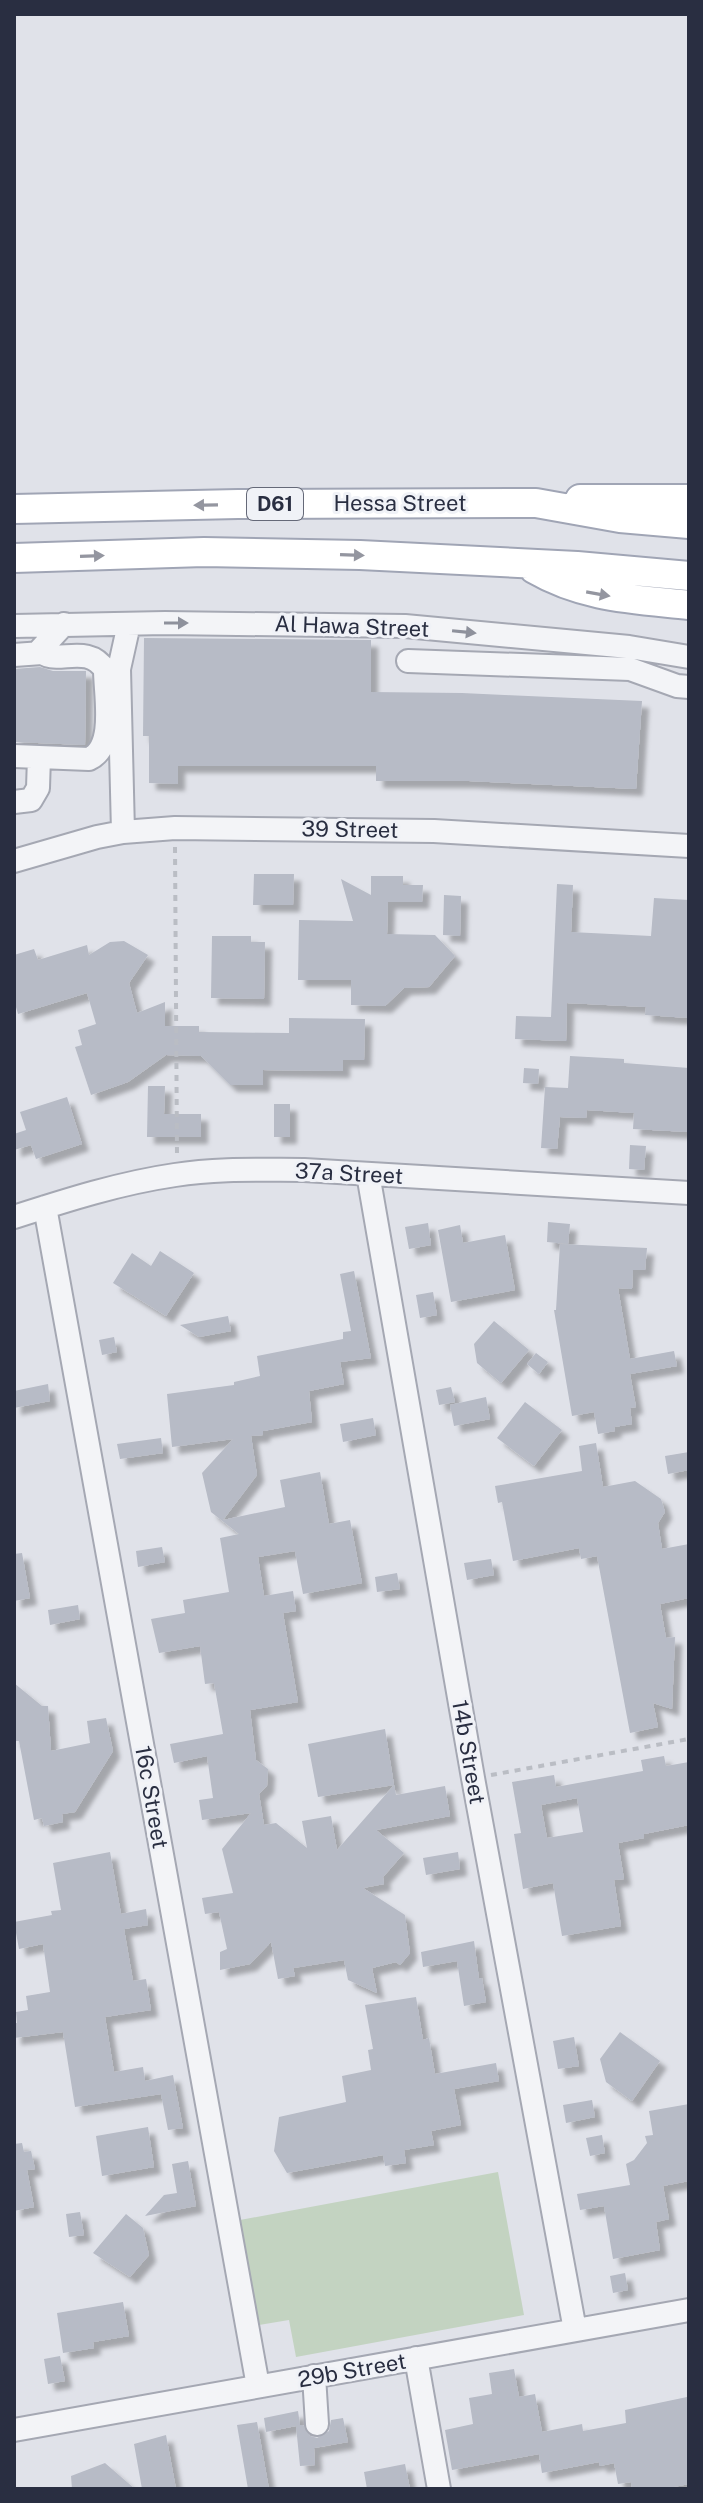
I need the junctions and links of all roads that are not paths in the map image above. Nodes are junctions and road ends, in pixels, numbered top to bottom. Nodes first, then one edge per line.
1 (689, 499) edge
2 (536, 503) junction
3 (14, 509) edge
4 (689, 524) edge
5 (14, 558) edge
6 (527, 564) junction
7 (689, 576) edge
8 (689, 605) edge
9 (64, 624) junction
10 (129, 624) junction
11 (14, 626) edge
12 (42, 653) junction
13 (14, 655) edge
14 (682, 656) edge
15 (408, 661) dead end
16 (683, 686) edge
17 (14, 756) edge
18 (39, 757) junction
19 (14, 802) edge
20 (123, 832) junction
21 (689, 846) edge
22 (14, 861) edge
23 (368, 1174) junction
24 (689, 1193) edge
25 (45, 1207) junction
26 (14, 1217) edge
27 (689, 2310) edge
28 (575, 2330) junction
29 (416, 2358) junction
30 (314, 2376) junction
31 (258, 2386) junction
32 (317, 2424) dead end
33 (14, 2430) edge
34 (439, 2489) edge

1 - 2 main road
2 -> 3 main road, Hessa Street / D61
2 - 4 main road, Hessa Street / D61
5 -> 6 main road, D61
6 - 7 main road, D61
6 -> 8 main road
9 - 10 street, Al Hawa Street
9 - 11 street, Al Hawa Street
9 - 12 street
10 -> 14 street, Al Hawa Street
10 - 20 street
12 - 13 street
12 - 18 street
14 - 16 street
15 - 16 street
17 - 18 street
18 - 19 street
20 - 21 street, 39 Street
20 - 22 street, 39 Street
23 - 24 street, 37a Street
23 - 25 street, 37a Street
23 - 28 street, 14b Street
25 - 26 street, 37a Street
25 - 31 street, 16c Street
27 - 28 street, 29b Street
28 - 29 street, 29b Street
29 - 30 street, 29b Street
29 - 34 street
30 - 31 street, 29b Street
30 - 32 street
31 - 33 street, 29b Street

